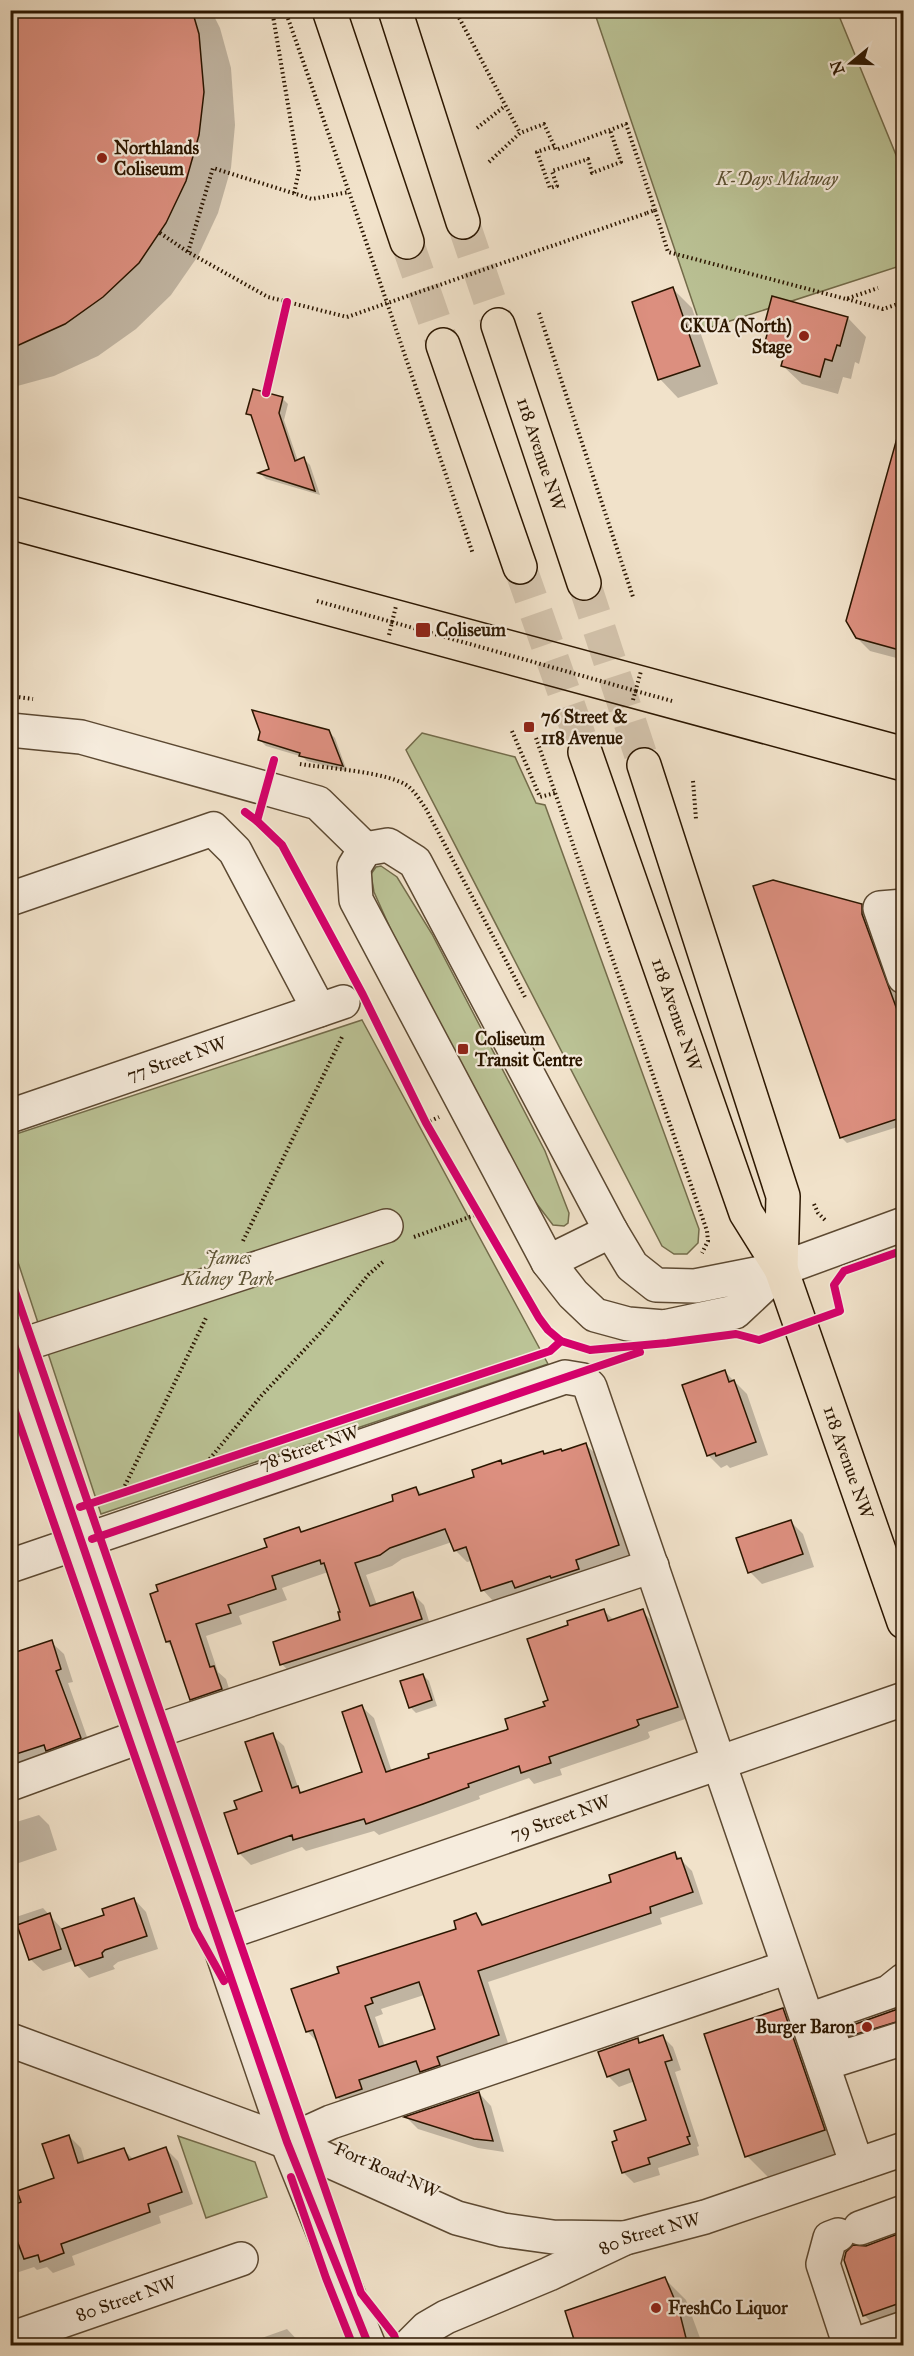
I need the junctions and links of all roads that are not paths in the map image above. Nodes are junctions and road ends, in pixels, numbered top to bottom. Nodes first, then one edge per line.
1 (329, 10) edge
2 (395, 10) edge
3 (463, 222) tunnel mouth
4 (407, 242) tunnel mouth
5 (498, 325) tunnel mouth
6 (443, 345) tunnel mouth
7 (520, 567) tunnel mouth
8 (584, 583) tunnel mouth
9 (10, 730) edge
10 (585, 752) tunnel mouth
11 (644, 765) tunnel mouth
12 (365, 849) junction
13 (10, 899) edge
14 (903, 906) edge
15 (903, 977) edge
16 (10, 1116) edge
17 (903, 1224) edge
18 (611, 1231) junction
19 (397, 1233) road end
20 (548, 1262) junction
21 (781, 1269) junction
22 (12, 1343) edge
23 (82, 1542) junction
24 (10, 1566) edge
25 (652, 1566) junction
26 (903, 1622) edge
27 (903, 1699) edge
28 (147, 1734) junction
29 (719, 1763) junction
30 (10, 1784) edge
31 (217, 1936) junction
32 (788, 1967) junction
33 (903, 1980) edge
34 (903, 2038) edge
35 (10, 2040) edge
36 (47, 2052) junction
37 (10, 2065) edge
38 (287, 2142) junction
39 (903, 2149) edge
40 (857, 2165) junction
41 (903, 2212) edge
42 (625, 2238) junction
43 (241, 2259) dead end
44 (903, 2328) edge
45 (10, 2339) edge
46 (369, 2346) edge
47 (409, 2346) edge
48 (851, 2346) edge

1 - 4 main road
2 - 3 main road
5 - 8 main road, 118 Avenue NW
6 - 7 main road
9 - 12 street
10 - 21 main road, 118 Avenue NW
11 - 21 main road, 118 Avenue NW
12 - 18 street
12 - 20 street
13 - 16 street, 77 Street NW
14 - 15 street
17 - 21 street
18 - 20 street
18 - 21 street
19 - 22 street
20 - 21 street
21 - 26 main road, 118 Avenue NW
22 - 23 street
23 - 24 street, 78 Street NW
23 - 25 street, 78 Street NW
23 - 28 street
25 - 28 street
25 - 29 street
27 - 29 street, 79 Street NW
28 - 30 street
28 - 31 street
29 - 31 street, 79 Street NW
29 - 32 street
31 - 38 street
32 - 38 street
32 - 40 street
33 - 34 street
35 - 36 street, Fort Road NW
36 - 37 street
36 - 38 street, Fort Road NW
38 - 42 street, Fort Road NW
38 - 46 street
39 - 40 street, 80 Street NW
40 - 42 street, 80 Street NW
41 - 48 street
42 - 47 street, 80 Street NW
43 - 45 street, 80 Street NW
44 - 48 street

